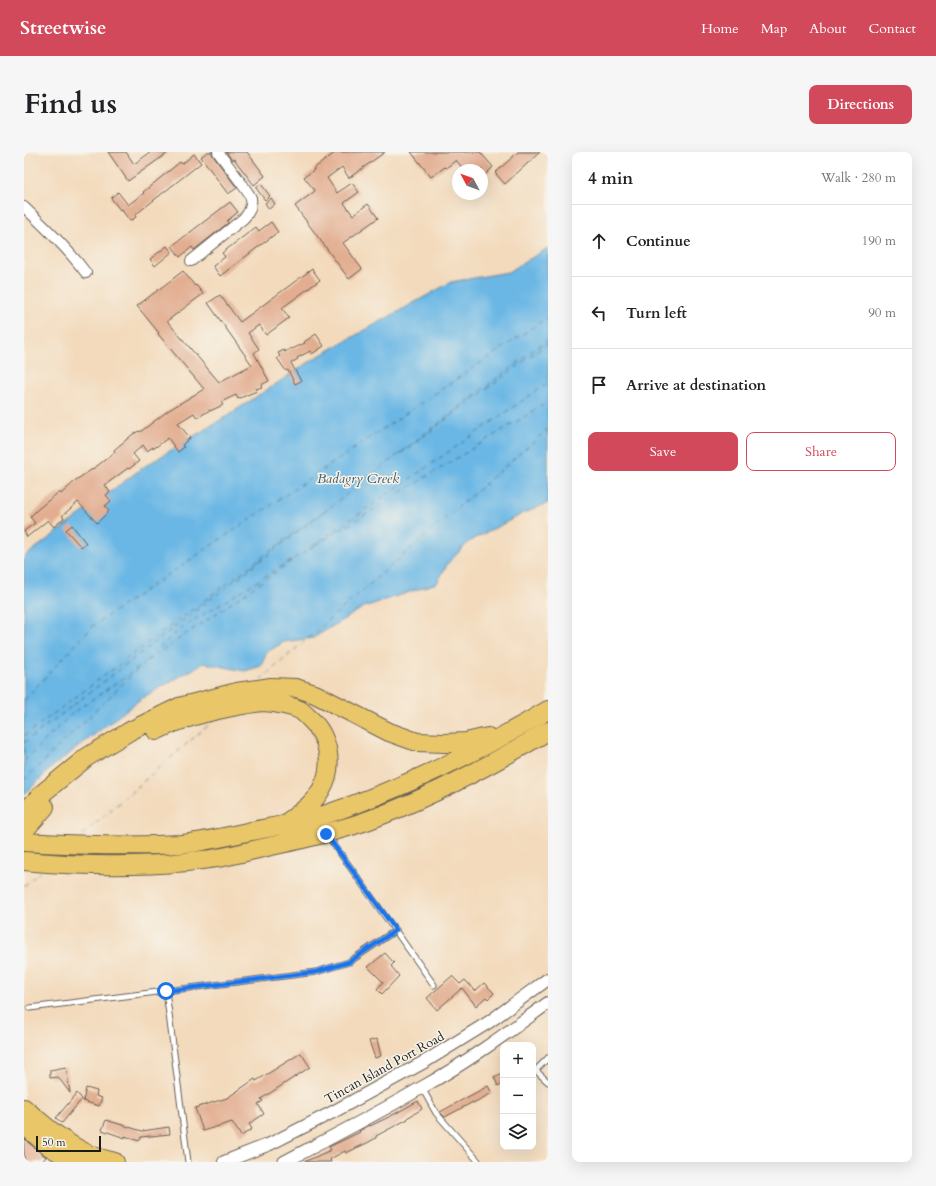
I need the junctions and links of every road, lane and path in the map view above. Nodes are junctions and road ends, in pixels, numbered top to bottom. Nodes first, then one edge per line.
1 (218, 152) edge
2 (24, 208) edge
3 (191, 261) dead end
4 (86, 273) dead end
5 (548, 710) edge
6 (548, 731) edge
7 (510, 733) junction
8 (24, 813) edge
9 (285, 825) junction
10 (24, 830) edge
11 (326, 834) junction
12 (24, 842) edge
13 (24, 861) edge
14 (396, 930) junction
15 (548, 979) edge
16 (434, 985) dead end
17 (166, 991) junction
18 (548, 1003) edge
19 (30, 1008) dead end
20 (548, 1058) edge
21 (536, 1067) edge
22 (536, 1071) edge
23 (548, 1082) edge
24 (422, 1088) junction
25 (24, 1108) edge
26 (24, 1125) edge
27 (76, 1162) edge
28 (115, 1162) edge
29 (188, 1162) edge
30 (224, 1162) edge
31 (284, 1162) edge
32 (479, 1162) edge

1 - 3 street
2 - 4 street
5 - 7 highway
6 - 11 highway
7 - 8 highway
7 - 9 highway
9 - 10 highway
9 - 12 highway
11 - 13 highway
11 - 14 lane
14 - 16 lane
14 - 17 lane
15 - 30 street, Tincan Island Port Road
17 - 19 lane
17 - 29 lane
18 - 24 street
20 - 21 lane
22 - 23 lane
24 - 31 street
24 - 32 lane
25 - 28 highway
26 - 27 highway

